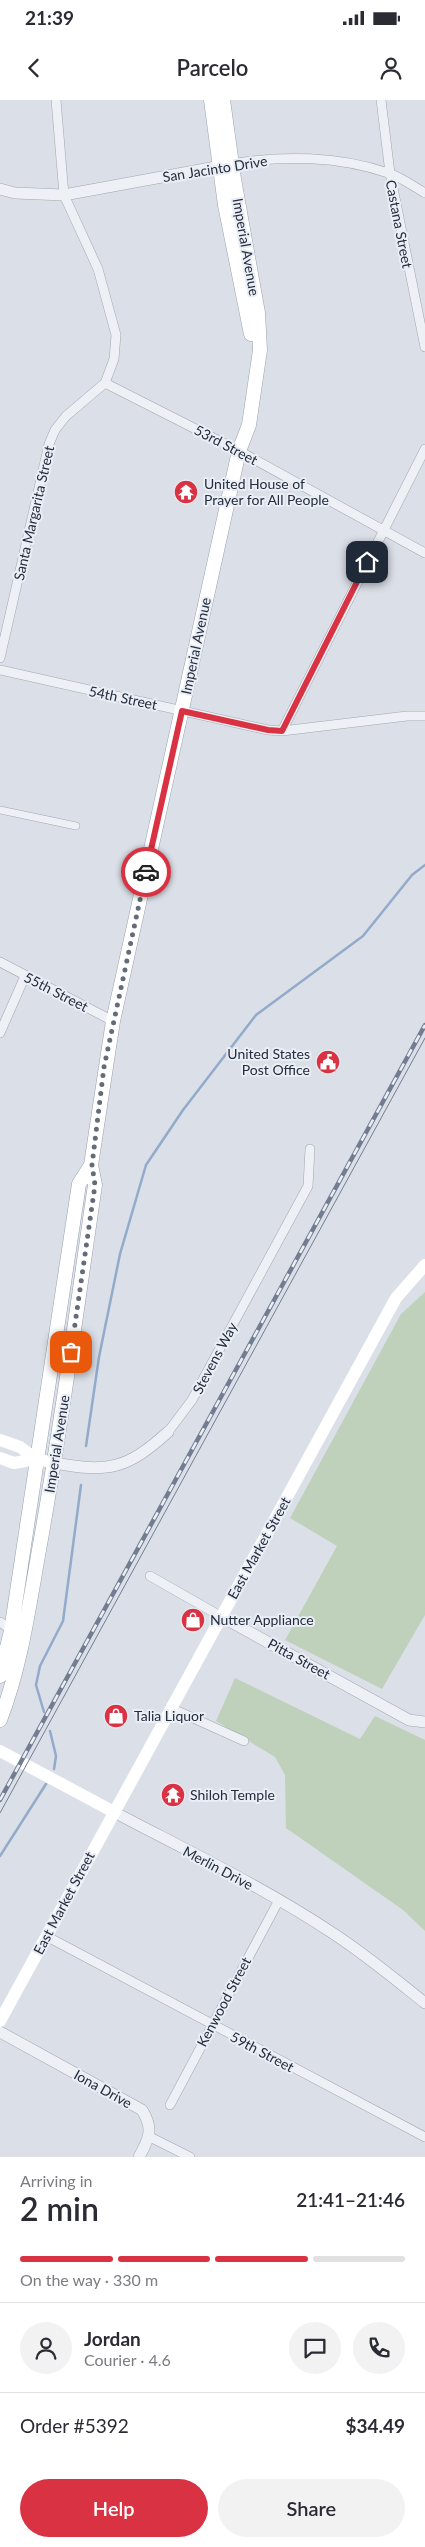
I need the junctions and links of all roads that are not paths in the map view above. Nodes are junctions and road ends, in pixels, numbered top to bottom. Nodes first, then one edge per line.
1 (56, 100) edge
2 (211, 100) edge
3 (223, 100) edge
4 (381, 100) edge
5 (225, 165) junction
6 (390, 173) junction
7 (0, 189) edge
8 (425, 193) edge
9 (64, 195) junction
10 (425, 347) edge
11 (105, 383) junction
12 (425, 449) edge
13 (239, 451) junction
14 (383, 532) junction
15 (425, 553) edge
16 (0, 658) edge
17 (0, 670) edge
18 (182, 711) junction
19 (425, 716) edge
20 (282, 731) junction
21 (0, 810) edge
22 (76, 826) dead end
23 (0, 962) edge
24 (25, 976) junction
25 (113, 1022) junction
26 (0, 1033) edge
27 (310, 1149) dead end
28 (92, 1165) junction
29 (425, 1265) edge
30 (168, 1432) joint
31 (0, 1440) edge
32 (0, 1458) edge
33 (36, 1459) junction
34 (55, 1463) junction
35 (150, 1576) dead end
36 (222, 1617) junction
37 (11, 1630) edge
38 (0, 1676) edge
39 (170, 1708) junction
40 (0, 1720) edge
41 (425, 1722) edge
42 (244, 1741) dead end
43 (0, 1751) edge
44 (114, 1812) junction
45 (279, 1900) junction
46 (46, 1936) junction
47 (425, 2003) edge
48 (0, 2021) edge
49 (211, 2025) junction
50 (0, 2032) edge
51 (170, 2105) dead end
52 (150, 2137) junction
53 (425, 2137) edge
54 (139, 2157) edge
55 (190, 2157) edge

1 - 9 street, Santa Margarita Street
2 - 5 main road, Imperial Avenue
3 - 5 main road, Imperial Avenue
4 - 6 street, Castana Street
5 - 6 street, San Jacinto Drive
5 - 9 street, San Jacinto Drive
5 - 13 main road, Imperial Avenue
6 - 8 street, San Jacinto Drive
6 - 10 street, Castana Street
7 - 9 street, San Jacinto Drive
9 - 11 street, Santa Margarita Street
11 - 13 street, 53rd Street
11 - 16 street, Santa Margarita Street
12 - 14 street
13 - 14 street, 53rd Street
13 - 18 main road, Imperial Avenue
14 - 15 street, 53rd Street
14 - 20 street
17 - 18 street, 54th Street
18 - 20 street, 54th Street
18 - 25 main road, Imperial Avenue
19 - 20 street, 54th Street
21 - 22 street
23 - 24 street, 55th Street
24 - 25 street, 55th Street
24 - 26 street
25 - 28 main road, Imperial Avenue
27 - 30 street, Stevens Way
28 - 33 main road, Imperial Avenue
28 - 34 main road, Imperial Avenue
29 - 36 main road, East Market Street
30 - 34 street, Stevens Way
31 - 33 main road
32 - 33 main road
33 - 34 main road, Stevens Way
33 - 37 main road, Imperial Avenue
34 - 37 main road, Imperial Avenue
35 - 36 street, Pitta Street
36 - 39 main road, East Market Street
36 - 41 street, Pitta Street
37 - 38 main road, Imperial Avenue
37 - 40 main road, Imperial Avenue
39 - 42 street
39 - 44 main road, East Market Street
43 - 44 main road, Merlin Drive
44 - 45 street, Merlin Drive
44 - 46 main road, East Market Street
45 - 47 street, Merlin Drive
45 - 49 street, Kenwood Street
46 - 48 main road, East Market Street
46 - 49 street, 59th Street
49 - 51 street, Kenwood Street
49 - 53 street, 59th Street
50 - 52 street, Iona Drive
52 - 54 street
52 - 55 street

